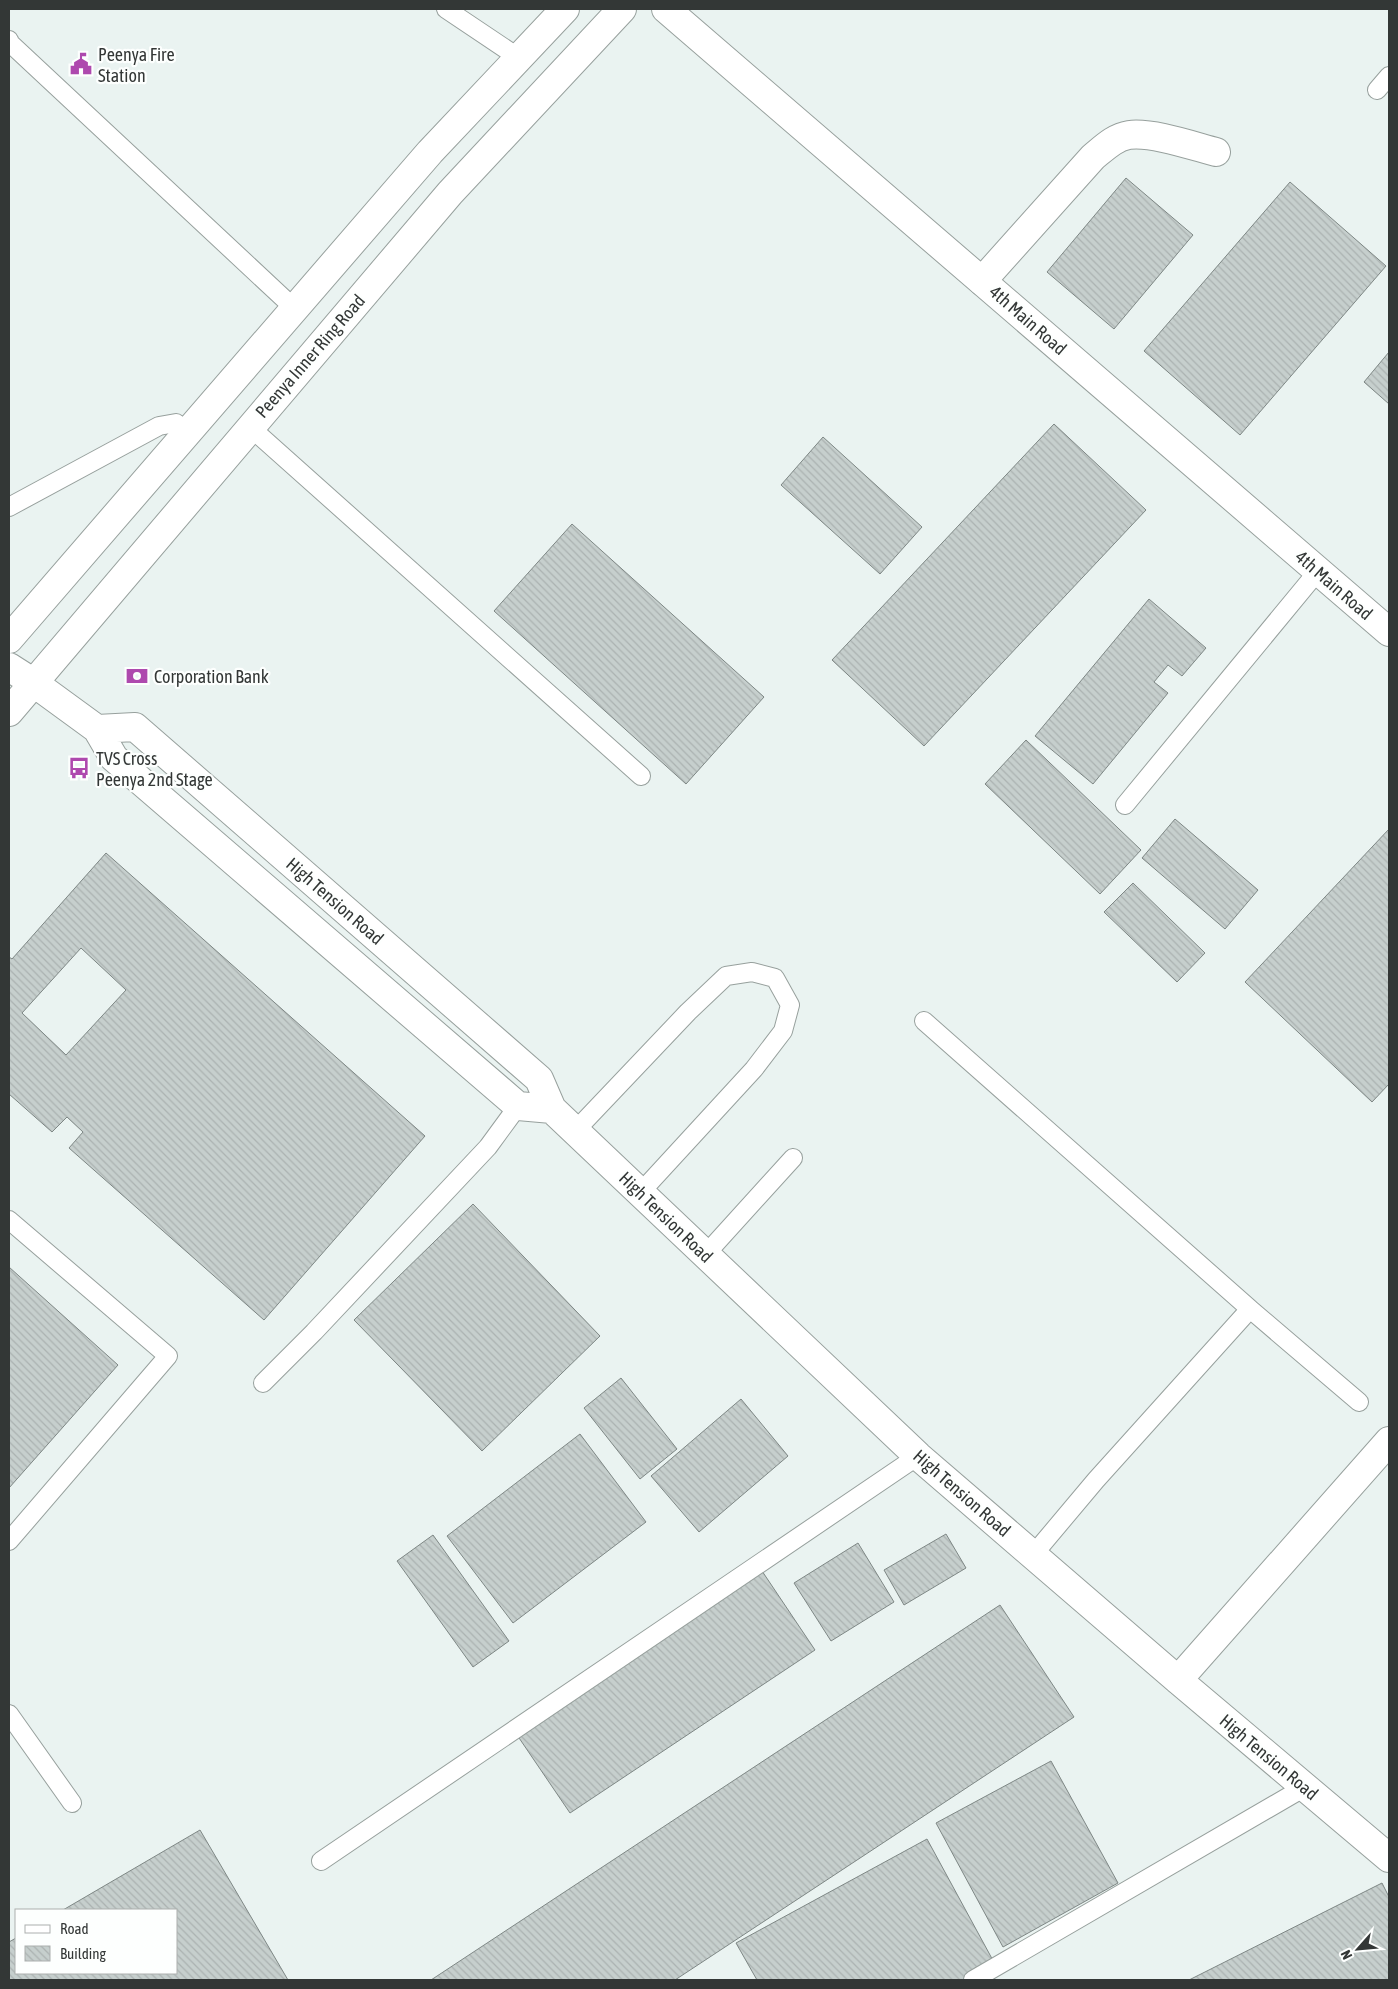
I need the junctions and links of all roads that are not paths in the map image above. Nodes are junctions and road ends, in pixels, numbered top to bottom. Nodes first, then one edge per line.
1 (446, 9) edge
2 (565, 9) edge
3 (622, 9) edge
4 (666, 9) edge
5 (9, 40) edge
6 (519, 58) junction
7 (1389, 76) edge
8 (1377, 90) dead end
9 (1216, 152) dead end
10 (982, 281) junction
11 (295, 309) junction
12 (250, 427) junction
13 (187, 433) junction
14 (9, 507) edge
15 (1318, 571) junction
16 (1389, 632) edge
17 (9, 639) edge
18 (9, 667) edge
19 (34, 683) junction
20 (9, 712) edge
21 (97, 729) junction
22 (641, 776) dead end
23 (1125, 805) dead end
24 (924, 1021) dead end
25 (518, 1106) junction
26 (552, 1109) junction
27 (575, 1131) junction
28 (793, 1158) dead end
29 (640, 1193) junction
30 (9, 1220) edge
31 (705, 1255) junction
32 (1250, 1309) junction
33 (263, 1383) dead end
34 (1359, 1402) dead end
35 (1389, 1441) edge
36 (918, 1456) junction
37 (9, 1541) edge
38 (1033, 1555) junction
39 (1178, 1680) junction
40 (9, 1714) edge
41 (1305, 1787) junction
42 (72, 1804) dead end
43 (1389, 1858) edge
44 (321, 1861) dead end
45 (973, 1980) edge

1 - 6 lane
2 - 6 main road
3 - 12 main road, Peenya Inner Ring Road
4 - 10 main road, 4th Main Road
5 - 11 lane
6 - 11 main road
7 - 8 lane
9 - 10 main road
10 - 15 main road, 4th Main Road
11 - 13 main road
12 - 19 main road, Peenya Inner Ring Road
12 - 22 lane
13 - 14 lane
13 - 17 main road
15 - 16 main road, 4th Main Road
15 - 23 lane
18 - 19 main road, High Tension Road
19 - 20 main road, Peenya Inner Ring Road
19 - 21 main road, High Tension Road
21 - 25 main road, High Tension Road
21 - 26 main road, High Tension Road
24 - 32 lane
25 - 26 main road
25 - 33 lane
26 - 27 main road, High Tension Road
27 - 29 main road, High Tension Road
27 - 29 lane
28 - 31 lane
29 - 31 main road, High Tension Road
30 - 37 lane
31 - 36 main road, High Tension Road
32 - 34 lane
32 - 38 lane
35 - 39 main road
36 - 38 main road, High Tension Road
36 - 44 lane
38 - 39 main road, High Tension Road
39 - 41 main road, High Tension Road
40 - 42 lane
41 - 43 main road, High Tension Road
41 - 45 lane

